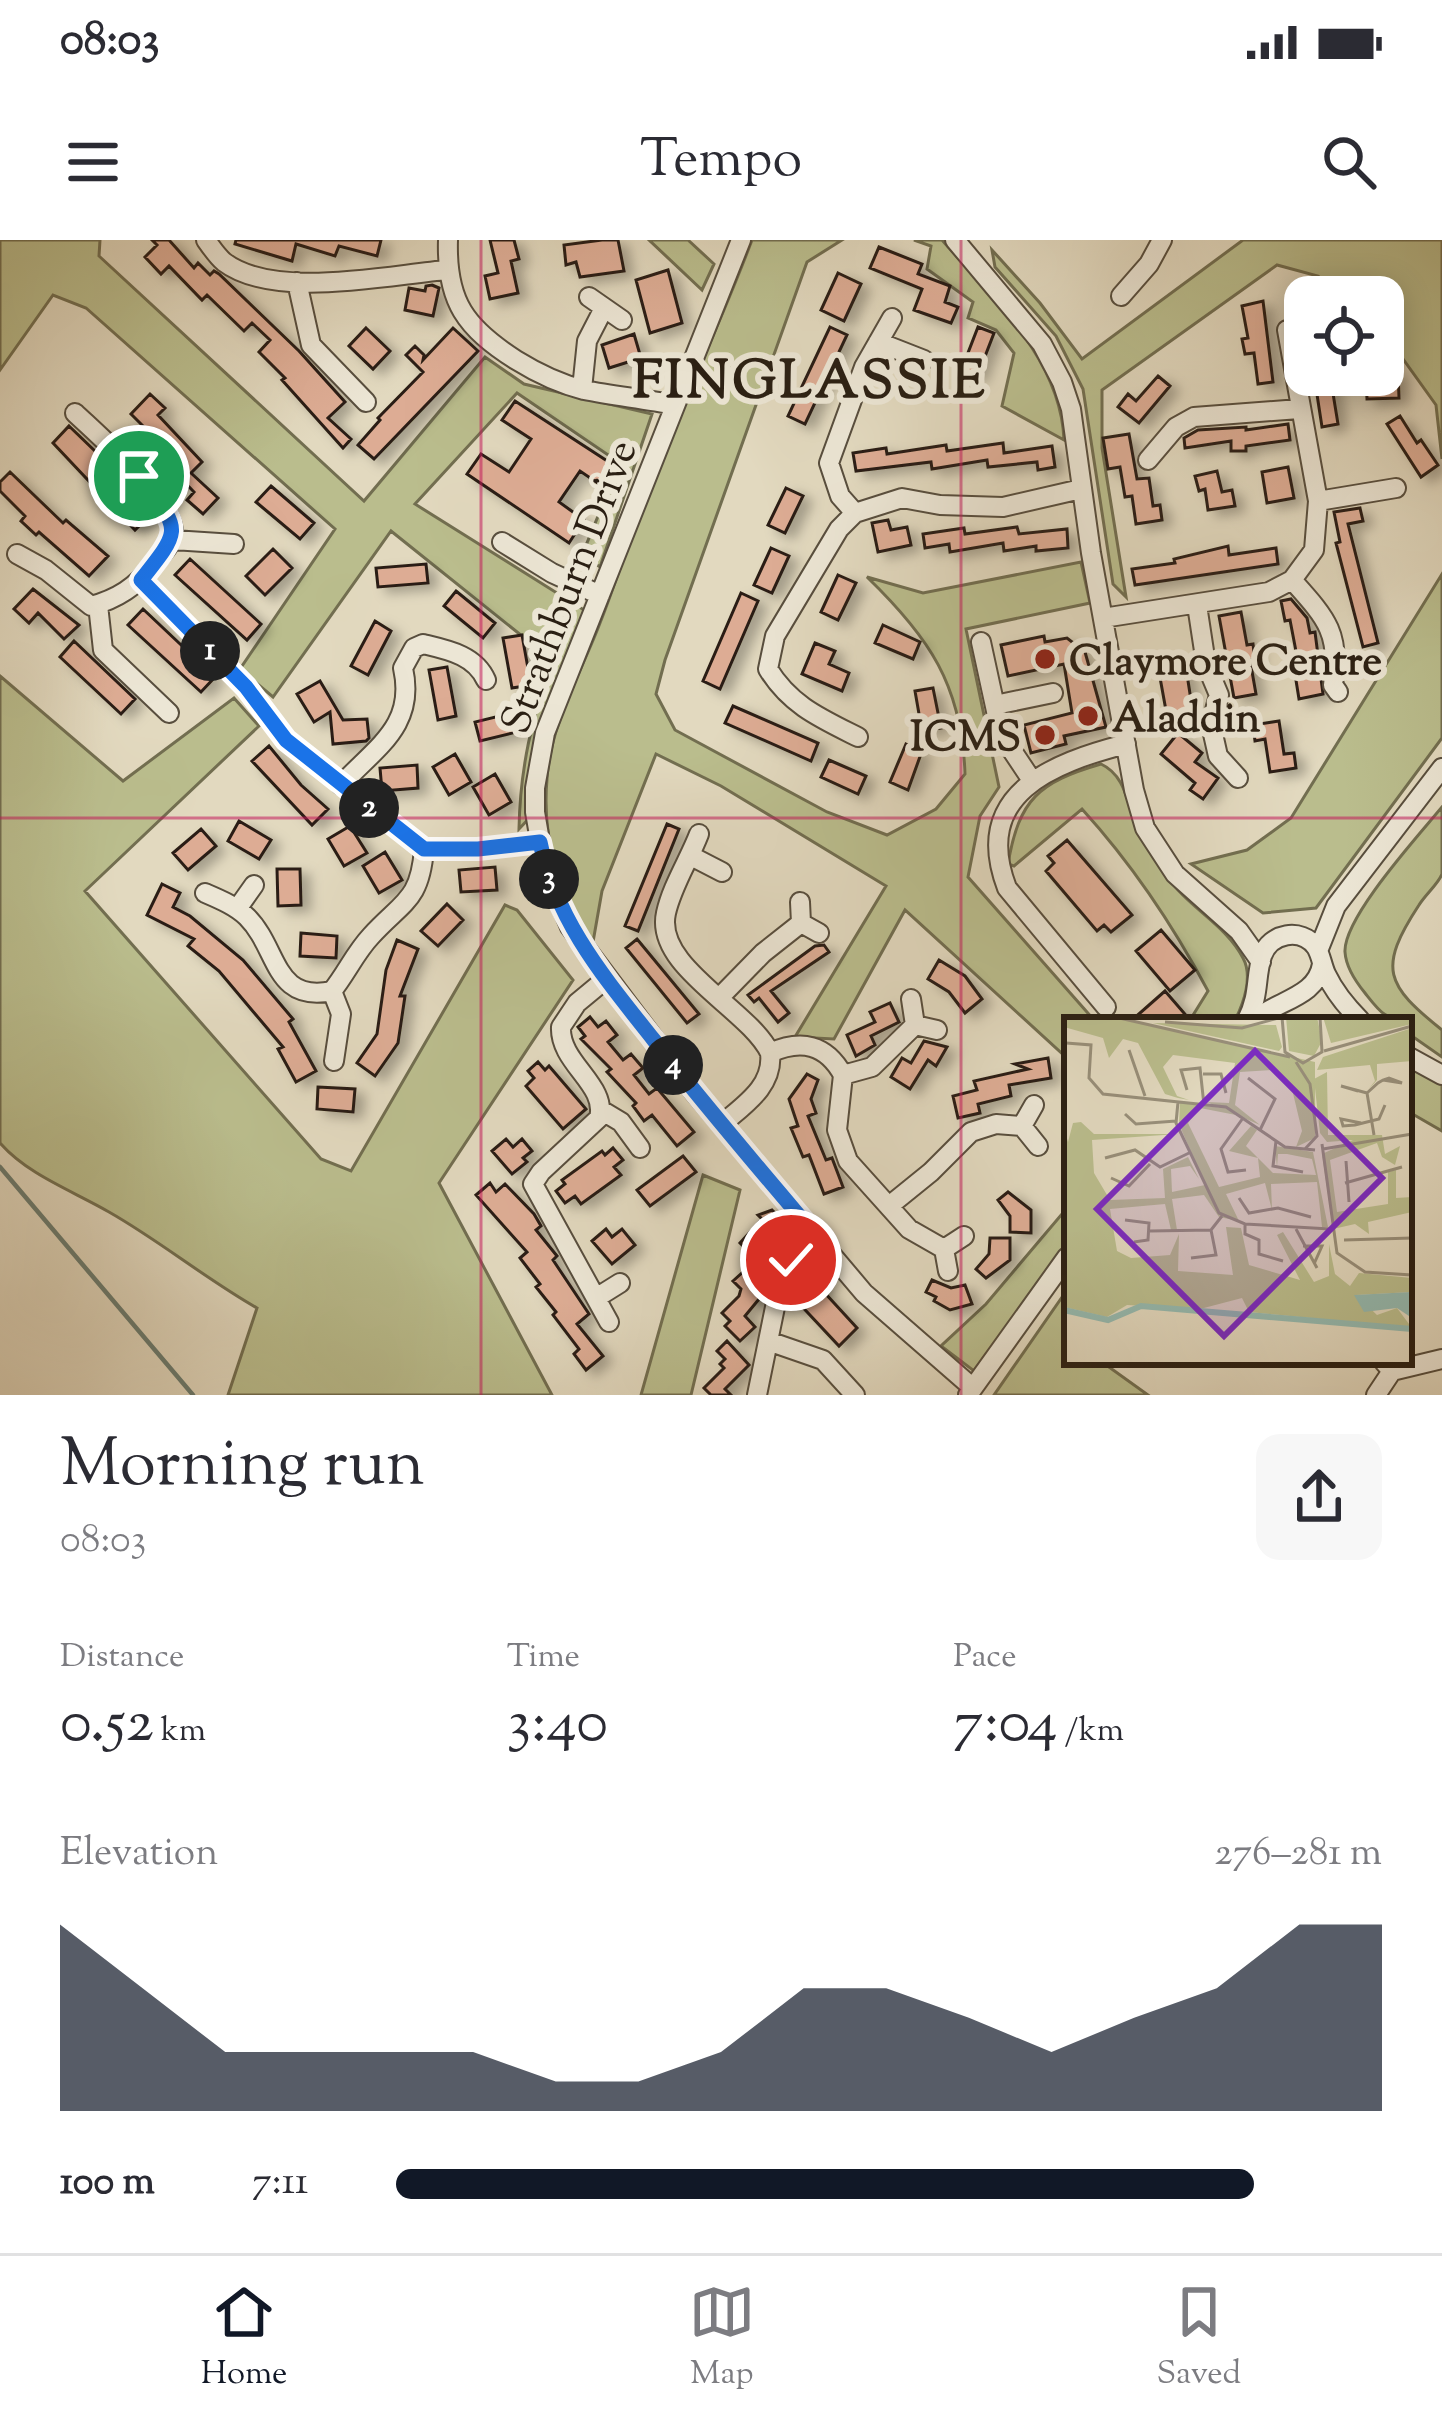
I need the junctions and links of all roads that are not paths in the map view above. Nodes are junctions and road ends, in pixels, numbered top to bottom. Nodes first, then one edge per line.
1 (206, 240) edge
2 (448, 240) edge
3 (741, 240) edge
4 (1162, 240) edge
5 (965, 244) edge
6 (447, 270) junction
7 (297, 282) junction
8 (1121, 296) dead end
9 (892, 318) dead end
10 (622, 320) dead end
11 (878, 342) junction
12 (924, 360) dead end
13 (582, 389) junction
14 (1297, 396) edge
15 (366, 402) dead end
16 (675, 405) junction
17 (1299, 409) junction
18 (75, 413) dead end
19 (1148, 460) dead end
20 (1396, 488) dead end
21 (1081, 489) junction
22 (1318, 501) junction
23 (855, 513) junction
24 (172, 540) junction
25 (502, 542) dead end
26 (234, 544) dead end
27 (17, 554) dead end
28 (141, 580) junction
29 (1292, 580) junction
30 (600, 596) junction
31 (98, 604) junction
32 (1197, 605) junction
33 (1103, 618) junction
34 (980, 642) dead end
35 (485, 680) dead end
36 (1337, 692) dead end
37 (1053, 693) dead end
38 (994, 705) junction
39 (169, 713) dead end
40 (858, 737) dead end
41 (1126, 744) junction
42 (1442, 768) edge
43 (1238, 778) dead end
44 (1031, 779) junction
45 (340, 785) junction
46 (699, 834) dead end
47 (540, 842) junction
48 (424, 849) junction
49 (691, 856) junction
50 (722, 872) dead end
51 (254, 885) dead end
52 (205, 893) dead end
53 (800, 902) dead end
54 (1336, 906) junction
55 (237, 909) junction
56 (1221, 915) junction
57 (1291, 936) junction
58 (1320, 958) junction
59 (1261, 968) junction
60 (606, 979) junction
61 (332, 991) junction
62 (1296, 995) junction
63 (719, 998) junction
64 (911, 999) dead end
65 (1106, 1007) dead end
66 (1252, 1017) edge
67 (1256, 1017) edge
68 (1355, 1017) edge
69 (1356, 1017) edge
70 (915, 1025) junction
71 (938, 1030) dead end
72 (770, 1053) junction
73 (1412, 1059) edge
74 (334, 1061) dead end
75 (843, 1075) junction
76 (1442, 1075) edge
77 (1034, 1106) dead end
78 (602, 1110) junction
79 (722, 1124) junction
80 (1022, 1126) junction
81 (1038, 1146) dead end
82 (640, 1148) dead end
83 (889, 1206) junction
84 (964, 1236) dead end
85 (818, 1238) junction
86 (944, 1250) junction
87 (1064, 1261) edge
88 (948, 1271) dead end
89 (620, 1283) dead end
90 (596, 1298) junction
91 (609, 1322) dead end
92 (771, 1342) junction
93 (1442, 1359) edge
94 (1412, 1363) edge
95 (1388, 1366) edge
96 (970, 1392) edge
97 (757, 1395) edge
98 (855, 1395) edge
99 (1376, 1395) edge

1 - 7 street
2 - 6 street
3 - 16 street, Strathburn Drive
4 - 8 street
5 - 21 street
6 - 7 street
6 - 13 street
7 - 15 street
9 - 11 street
10 - 13 street
11 - 12 street
11 - 23 street
13 - 16 street
14 - 17 street
16 - 30 street, Strathburn Drive
17 - 19 street
17 - 22 street
18 - 24 street
20 - 22 street
21 - 23 street
21 - 33 street
22 - 29 street
23 - 40 street
24 - 26 street
24 - 28 street
25 - 30 street
27 - 31 street
28 - 31 street
28 - 45 street
29 - 32 street
29 - 36 street
30 - 47 street, Strathburn Drive
31 - 39 street
32 - 33 street
32 - 43 street
33 - 41 street
34 - 38 street
35 - 45 street
37 - 38 street
38 - 44 street
41 - 44 street
41 - 56 street
42 - 54 street
44 - 65 street
45 - 48 street
46 - 49 street
47 - 48 street
47 - 60 street, Strathburn Drive
48 - 61 street
49 - 50 street
49 - 63 street
51 - 55 street
52 - 55 street
53 - 63 street
54 - 57 street
54 - 58 street
55 - 61 street
56 - 57 street
56 - 59 street
57 - 58 street
57 - 59 street
58 - 62 street
58 - 69 street
59 - 62 street
59 - 66 street
60 - 78 street
60 - 79 street, Strathburn Drive
61 - 74 street
62 - 67 street
62 - 68 street
63 - 72 street
64 - 70 street
70 - 71 street
70 - 75 street
72 - 75 street
72 - 79 street
73 - 76 street
75 - 83 street
77 - 80 street
78 - 82 street
78 - 90 street
79 - 85 street, Strathburn Drive
80 - 81 street
80 - 83 street
83 - 86 street
84 - 86 street
85 - 92 street
85 - 96 street, Strathburn Drive
86 - 88 street
87 - 96 street
89 - 90 street
90 - 91 street
92 - 97 street
92 - 98 street
93 - 94 street
95 - 99 street

